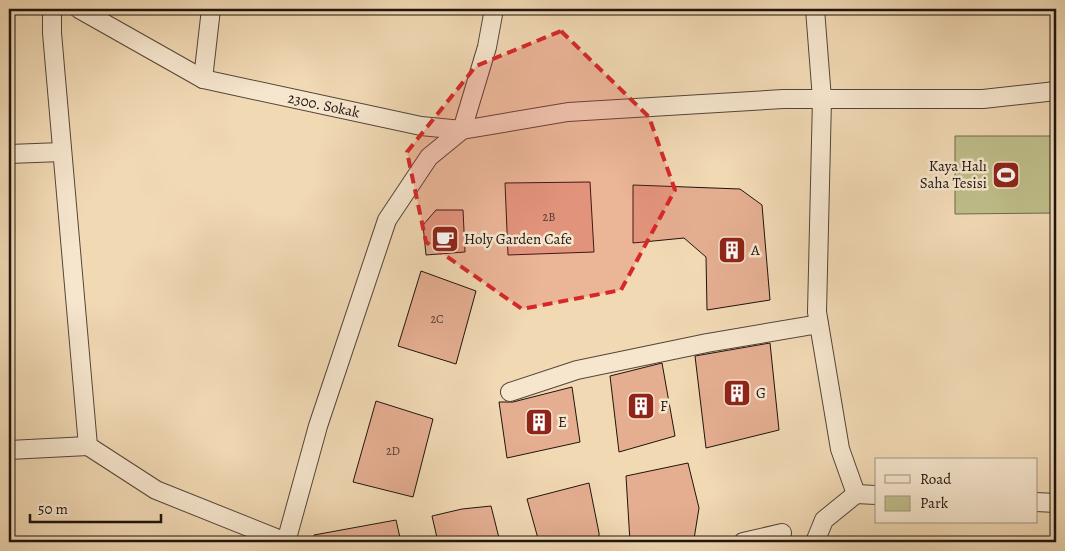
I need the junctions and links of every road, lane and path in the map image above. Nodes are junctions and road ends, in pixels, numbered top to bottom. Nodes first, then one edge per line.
1 (52, 9) edge
2 (79, 9) edge
3 (211, 9) edge
4 (494, 9) edge
5 (815, 9) edge
6 (203, 79) junction
7 (1056, 91) edge
8 (822, 99) junction
9 (462, 130) junction
10 (62, 152) junction
11 (9, 154) edge
12 (819, 324) junction
13 (510, 392) dead end
14 (88, 446) junction
15 (9, 450) edge
16 (856, 494) junction
17 (875, 495) edge
18 (1038, 502) edge
19 (1056, 503) edge
20 (782, 533) dead end
21 (286, 542) edge
22 (743, 542) edge
23 (815, 542) edge

1 - 10 street
2 - 6 street, 2300. Sokak
3 - 6 street
4 - 9 street
5 - 8 street
6 - 9 street, 2300. Sokak
7 - 8 street
8 - 9 street
8 - 12 street
9 - 21 street
10 - 11 street
10 - 14 street
12 - 13 street
12 - 16 street
14 - 15 street
14 - 21 street
16 - 17 street
16 - 23 street
18 - 19 street
20 - 22 street

